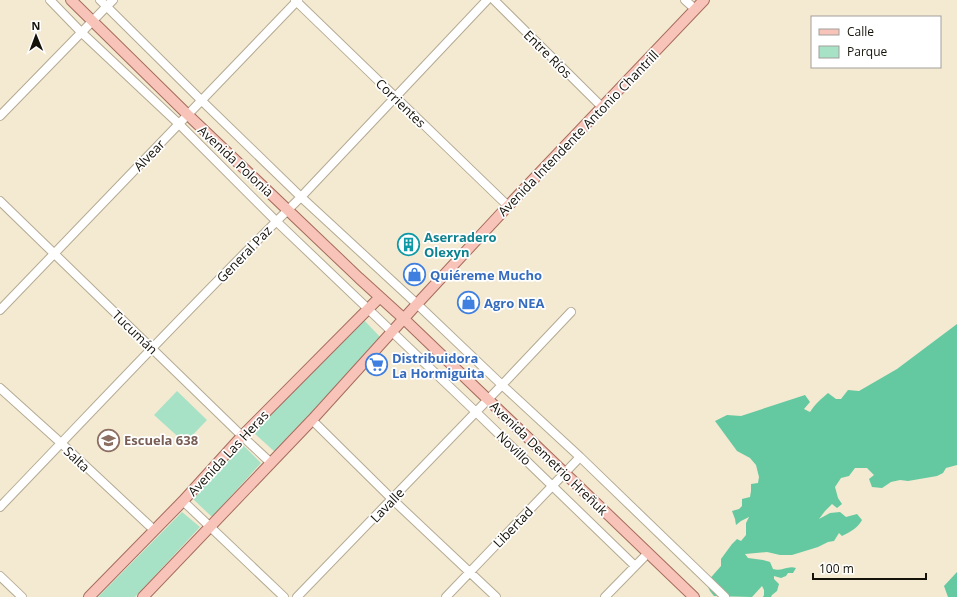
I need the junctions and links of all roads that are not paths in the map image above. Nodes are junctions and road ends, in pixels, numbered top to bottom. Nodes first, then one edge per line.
1 (50, 0) edge
2 (71, 0) edge
3 (100, 0) edge
4 (113, 0) edge
5 (296, 0) edge
6 (487, 0) edge
7 (494, 0) edge
8 (685, 0) edge
9 (704, 0) edge
10 (106, 7) junction
11 (695, 9) junction
12 (92, 21) junction
13 (81, 32) junction
14 (395, 97) junction
15 (201, 100) junction
16 (602, 107) junction
17 (188, 115) junction
18 (0, 116) edge
19 (179, 124) junction
20 (301, 197) junction
21 (0, 201) edge
22 (508, 206) junction
23 (288, 210) junction
24 (276, 221) junction
25 (54, 253) junction
26 (380, 297) junction
27 (417, 304) junction
28 (368, 309) junction
29 (0, 310) edge
30 (571, 312) dead end
31 (403, 318) junction
32 (392, 332) junction
33 (152, 348) junction
34 (502, 385) junction
35 (0, 388) edge
36 (488, 399) junction
37 (476, 412) junction
38 (312, 420) junction
39 (242, 436) junction
40 (61, 443) junction
41 (580, 457) junction
42 (271, 463) junction
43 (565, 473) junction
44 (552, 486) junction
45 (392, 499) junction
46 (183, 501) junction
47 (0, 507) edge
48 (210, 527) junction
49 (154, 530) junction
50 (648, 553) junction
51 (635, 566) junction
52 (470, 572) junction
53 (0, 576) edge
54 (22, 597) edge
55 (90, 597) edge
56 (143, 597) edge
57 (284, 597) edge
58 (297, 597) edge
59 (446, 597) edge
60 (496, 597) edge
61 (605, 597) edge
62 (694, 597) edge
63 (725, 597) edge

1 - 13 street, Avenida Polonia
2 - 12 main road, Avenida Polonia
3 - 10 street, Avenida Demetrio Hreñuk
4 - 10 street
5 - 14 street, Corrientes
5 - 15 street, Alvear
6 - 14 street, General Paz
7 - 16 street, Entre Ríos
8 - 11 street
9 - 11 main road, Avenida Intendente Antonio Chantrill
10 - 12 street
10 - 15 street, Avenida Demetrio Hreñuk
11 - 16 main road, Avenida Intendente Antonio Chantrill
12 - 13 street
12 - 17 main road, Avenida Polonia
13 - 18 street
13 - 19 street, Avenida Polonia
14 - 20 street, General Paz
14 - 22 street, Corrientes
15 - 17 street, Alvear
15 - 20 street, Avenida Demetrio Hreñuk
16 - 22 main road, Avenida Intendente Antonio Chantrill
17 - 19 street, Alvear
17 - 23 main road, Avenida Polonia
19 - 24 street, Avenida Polonia
19 - 25 street, Alvear
20 - 23 street, General Paz
20 - 27 street, Avenida Demetrio Hreñuk
21 - 25 street, Tucumán
22 - 27 main road, Avenida Intendente Antonio Chantrill
23 - 24 street, General Paz
23 - 26 main road, Avenida Polonia
24 - 28 street, Avenida Polonia
24 - 33 street, General Paz
25 - 29 street, Alvear
25 - 33 street, Tucumán
26 - 28 main road, Avenida Las Heras
26 - 31 main road, Avenida Polonia
27 - 31 main road, Avenida Intendente Antonio Chantrill
27 - 34 street, Avenida Demetrio Hreñuk
28 - 32 street, Avenida Polonia
28 - 39 main road, Avenida Las Heras
30 - 34 street, Lavalle
31 - 32 main road, Avenida Intendente Antonio Chantrill
31 - 36 main road, Avenida Demetrio Hreñuk
32 - 37 street, Novillo
32 - 38 main road
33 - 39 street, Tucumán
33 - 40 street, General Paz
34 - 36 street, Lavalle
34 - 41 street, Avenida Demetrio Hreñuk
35 - 40 street, Salta
36 - 37 street, Lavalle
36 - 43 main road, Avenida Demetrio Hreñuk
37 - 44 street, Novillo
37 - 45 street, Lavalle
38 - 42 main road
38 - 45 street
39 - 42 street, Tucumán
39 - 46 main road, Avenida Las Heras
40 - 47 street, General Paz
40 - 49 street, Salta
41 - 43 street, Libertad
41 - 63 street, Avenida Demetrio Hreñuk
42 - 48 main road
43 - 44 street, Libertad
43 - 50 main road, Avenida Demetrio Hreñuk
44 - 51 street, Novillo
44 - 52 street, Libertad
45 - 52 street
45 - 58 street, Lavalle
46 - 48 street
46 - 49 main road, Avenida Las Heras
48 - 56 main road
48 - 57 street
49 - 55 main road, Avenida Las Heras
50 - 51 street
50 - 62 main road, Avenida Demetrio Hreñuk
51 - 61 street
52 - 59 street, Libertad
52 - 60 street
53 - 54 street

